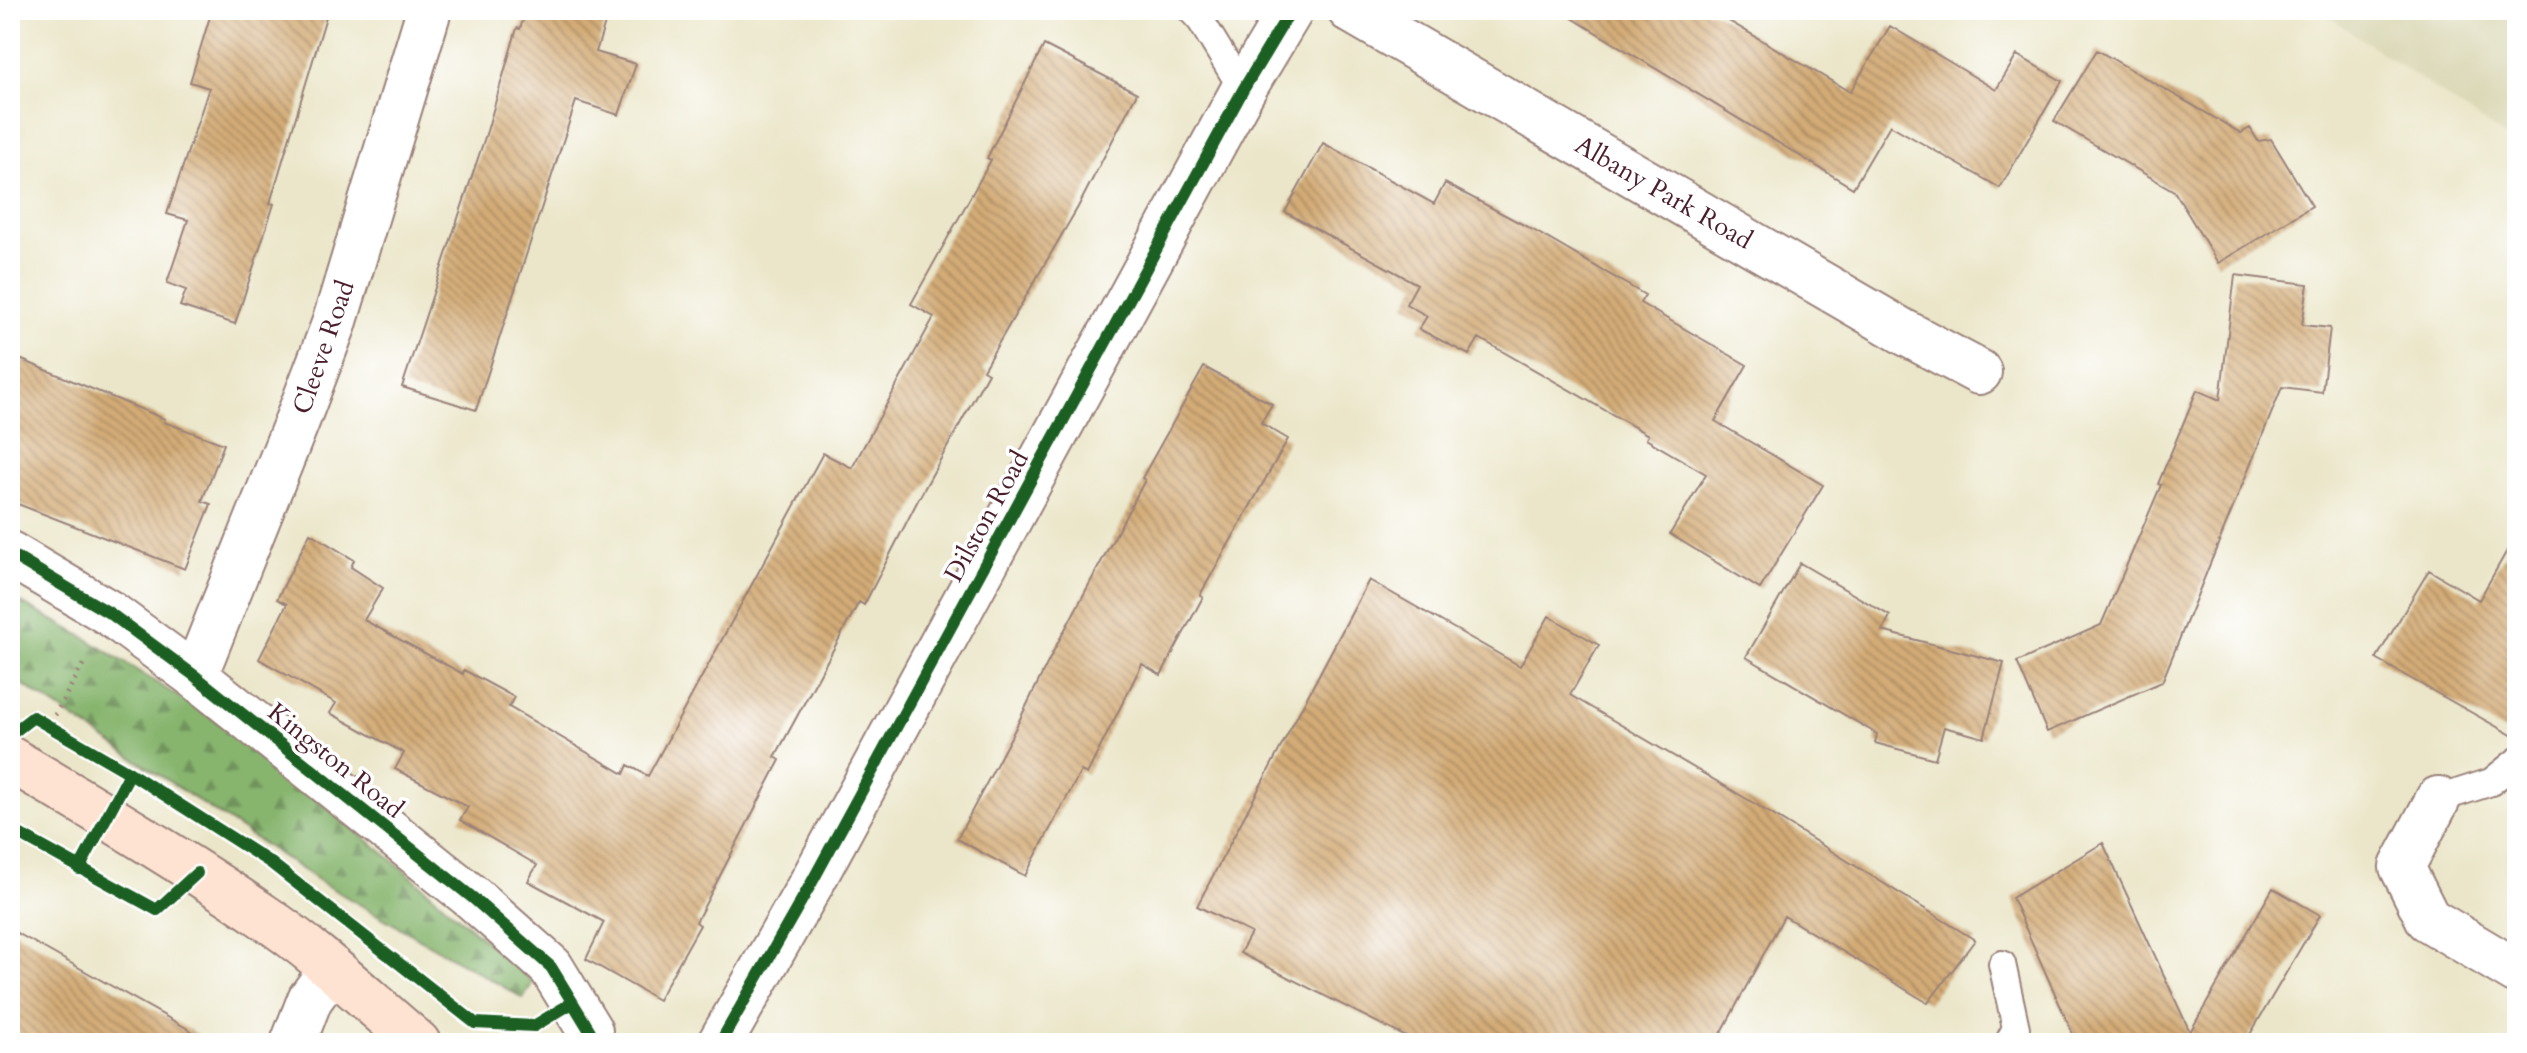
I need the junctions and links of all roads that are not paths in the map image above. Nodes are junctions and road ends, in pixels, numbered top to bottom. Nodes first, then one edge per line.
1 (429, 10) edge
2 (1191, 10) edge
3 (1291, 10) edge
4 (1350, 10) edge
5 (1243, 90) junction
6 (1979, 372) dead end
7 (10, 554) edge
8 (195, 676) junction
9 (10, 759) edge
10 (2517, 761) edge
11 (2438, 799) joint
12 (2002, 964) dead end
13 (332, 969) junction
14 (2517, 972) edge
15 (293, 1043) edge
16 (418, 1043) edge
17 (590, 1043) edge
18 (720, 1043) edge
19 (2008, 1043) edge

1 - 8 street, Cleeve Road
2 - 5 lane
3 - 5 street, Dilston Road
4 - 6 street, Albany Park Road
5 - 18 street, Dilston Road
7 - 8 street, Kingston Road
8 - 17 street, Kingston Road
9 - 13 main road
10 - 11 lane
11 - 14 street
12 - 19 lane
13 - 15 street
13 - 16 main road

